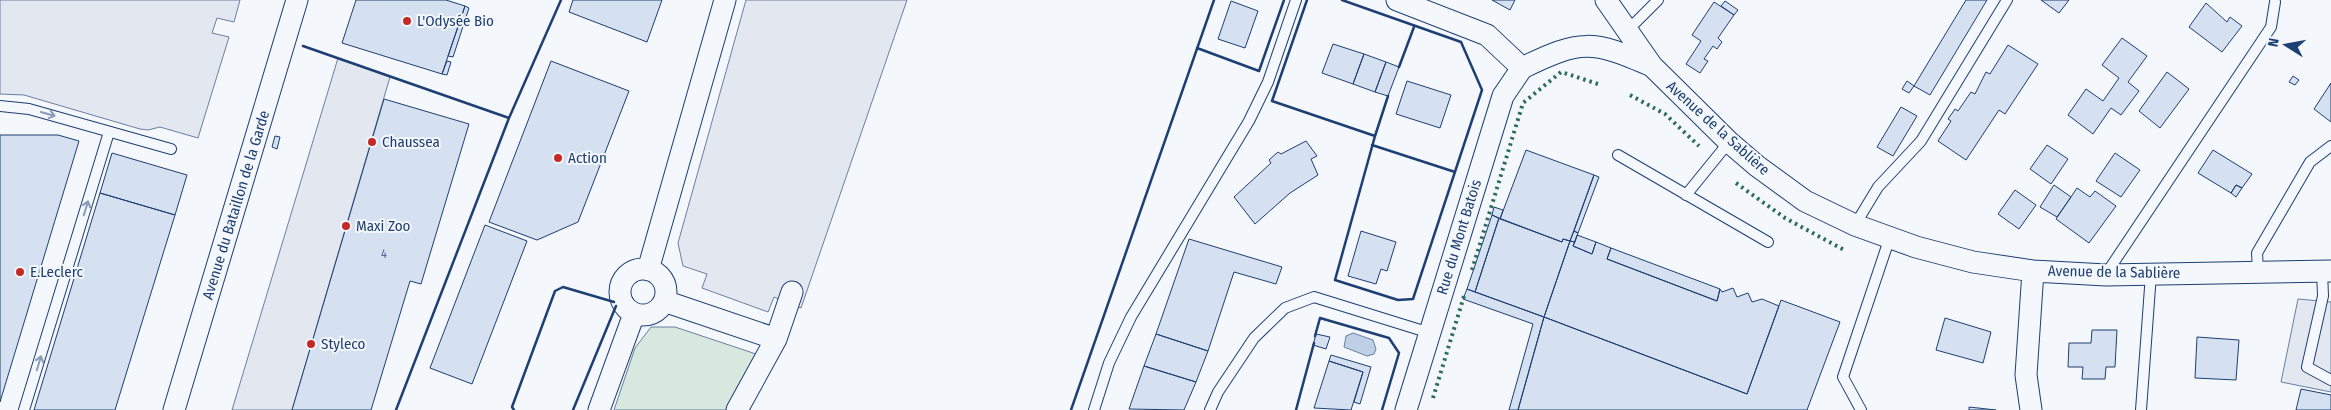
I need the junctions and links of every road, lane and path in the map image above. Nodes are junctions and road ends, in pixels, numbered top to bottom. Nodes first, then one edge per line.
1 (297, 0) edge
2 (724, 0) edge
3 (1296, 0) edge
4 (1397, 0) edge
5 (1606, 0) edge
6 (1658, 0) edge
7 (2007, 0) edge
8 (2275, 2) dead end
9 (1627, 31) junction
10 (1652, 66) junction
11 (1522, 68) junction
12 (0, 106) edge
13 (108, 132) junction
14 (1730, 142) junction
15 (2331, 146) edge
16 (171, 149) dead end
17 (1618, 155) dead end
18 (1686, 195) junction
19 (1855, 225) junction
20 (1890, 237) junction
21 (1768, 242) dead end
22 (648, 270) junction
23 (2033, 271) junction
24 (2326, 271) edge
25 (2258, 272) junction
26 (2152, 274) junction
27 (2106, 275) junction
28 (792, 292) dead end
29 (664, 302) junction
30 (634, 314) junction
31 (1430, 333) junction
32 (776, 339) junction
33 (2331, 380) edge
34 (24, 410) edge
35 (174, 410) edge
36 (598, 410) edge
37 (737, 410) edge
38 (1094, 410) edge
39 (1210, 410) edge
40 (1406, 410) edge
41 (1861, 410) edge
42 (2031, 410) edge
43 (2141, 410) edge

1 - 35 street, Avenue du Bataillon de la Garde
2 - 22 street
3 - 38 lane
4 - 11 street
5 - 9 street, Avenue de la Sablière
6 - 9 lane
7 - 19 lane
8 - 27 lane
9 - 10 street, Avenue de la Sablière
10 - 11 street
10 - 14 street, Avenue de la Sablière
11 - 31 street, Rue du Mont Batois
12 -> 13 lane
13 - 16 lane
34 -> 13 lane
14 - 18 lane
14 - 19 street, Avenue de la Sablière
15 - 25 lane
17 - 18 lane
18 - 21 lane
19 - 20 street, Avenue de la Sablière
20 - 23 street, Avenue de la Sablière
20 - 41 lane
22 - 29 street
22 - 30 street
23 - 27 street, Avenue de la Sablière
23 - 42 street
24 - 25 street, Avenue de la Sablière
24 - 33 lane
25 - 26 street, Avenue de la Sablière
26 - 27 street, Avenue de la Sablière
26 - 43 lane
28 - 32 street
29 - 30 street
29 - 32 street
30 - 36 street
31 - 39 lane
31 - 40 street, Rue du Mont Batois
32 - 37 street

